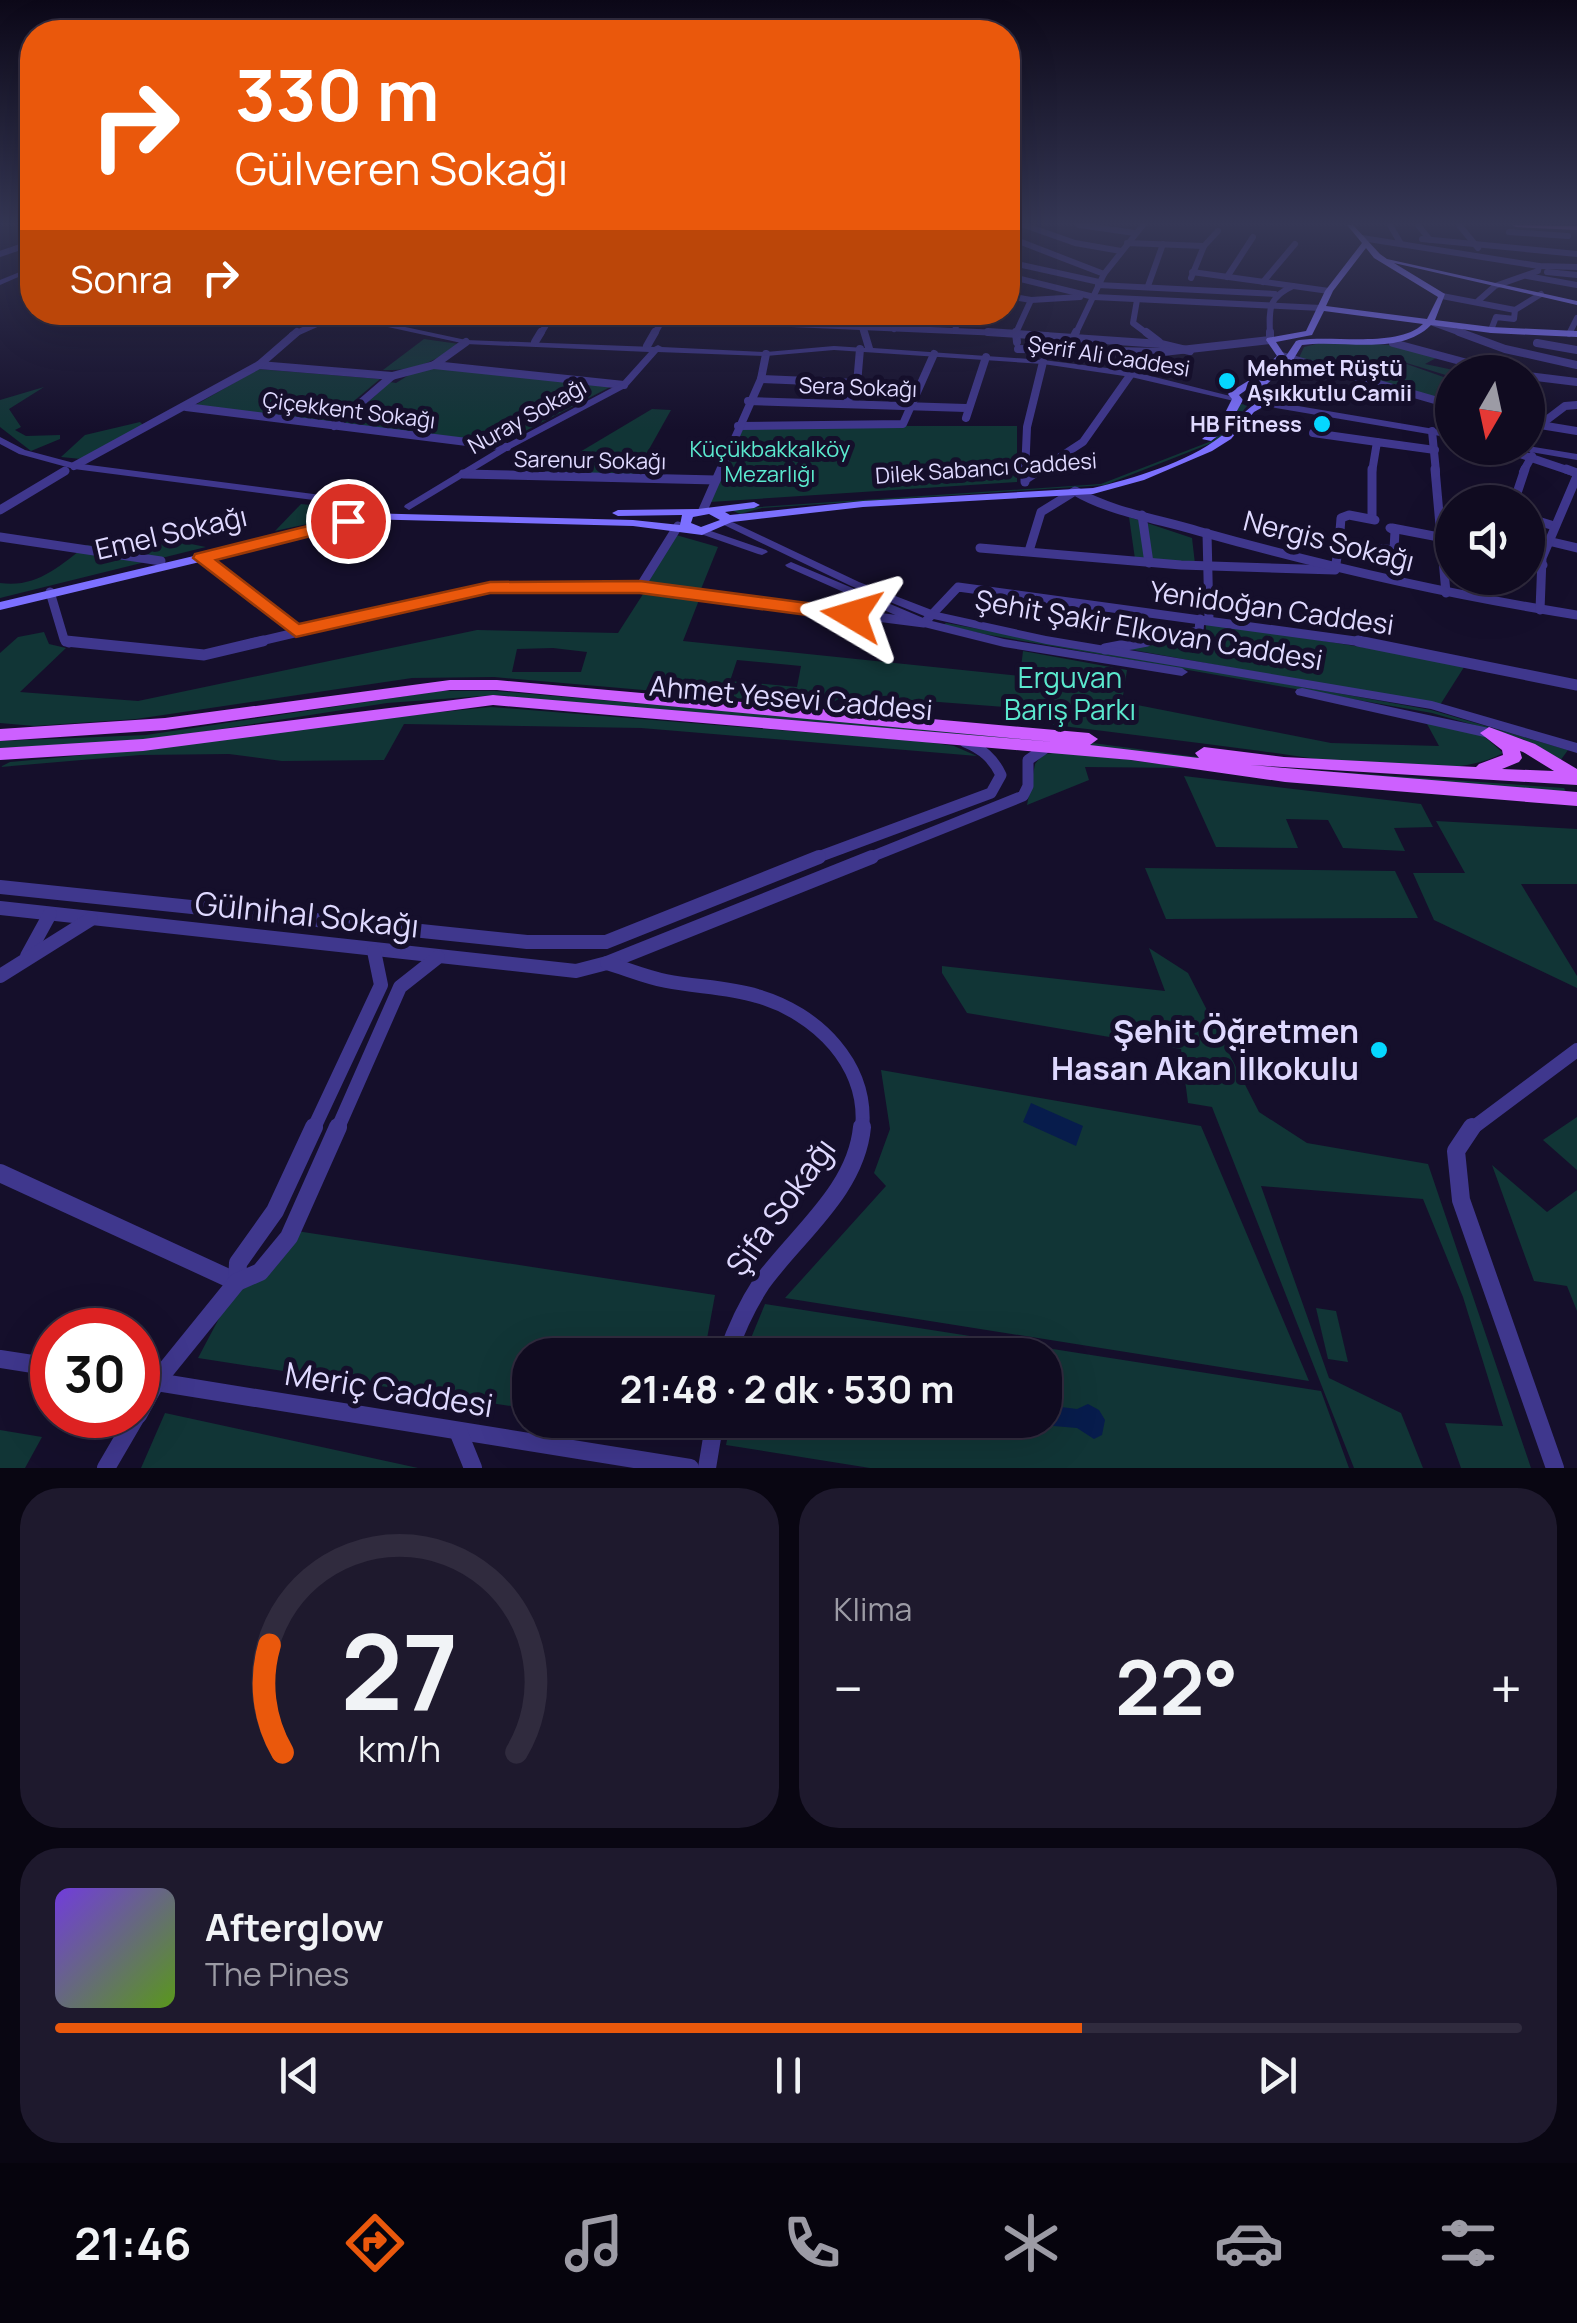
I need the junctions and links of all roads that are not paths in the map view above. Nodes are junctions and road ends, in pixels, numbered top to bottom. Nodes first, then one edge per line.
1 (1079, 294) edge
2 (1095, 294) edge
3 (1269, 294) edge
4 (1274, 294) joint
5 (1328, 294) edge
6 (1438, 294) edge
7 (1488, 294) edge
8 (1541, 294) joint
9 (1442, 296) junction
10 (1094, 297) junction
11 (1020, 298) edge
12 (1031, 300) junction
13 (1137, 300) junction
14 (1478, 301) junction
15 (1577, 304) edge
16 (1269, 306) junction
17 (1322, 308) junction
18 (1515, 310) junction
19 (1577, 318) edge
20 (1133, 322) junction
21 (1431, 322) junction
22 (1020, 323) edge
23 (315, 325) edge
24 (394, 325) edge
25 (400, 325) edge
26 (546, 325) edge
27 (660, 325) edge
28 (820, 325) edge
29 (861, 325) edge
30 (898, 325) edge
31 (956, 325) edge
32 (1019, 325) edge
33 (863, 328) junction
34 (894, 329) junction
35 (1492, 330) junction
36 (955, 331) junction
37 (1309, 333) junction
38 (1015, 334) junction
39 (1573, 334) edge
40 (1074, 336) junction
41 (1539, 338) junction
42 (1327, 339) junction
43 (1270, 340) junction
44 (1133, 341) junction
45 (466, 342) junction
46 (534, 342) junction
47 (1393, 343) junction
48 (1161, 344) junction
49 (1298, 346) junction
50 (865, 347) junction
51 (652, 348) junction
52 (1577, 350) edge
53 (1190, 351) junction
54 (1018, 352) junction
55 (766, 354) junction
56 (934, 354) junction
57 (1438, 355) edge
58 (1531, 355) edge
59 (1534, 355) edge
60 (986, 357) junction
61 (1286, 357) junction
62 (1545, 358) edge
63 (1044, 362) junction
64 (434, 365) junction
65 (1577, 365) edge
66 (259, 366) junction
67 (1130, 374) junction
68 (392, 376) junction
69 (1545, 378) edge
70 (761, 379) junction
71 (1577, 382) edge
72 (857, 383) junction
73 (624, 385) junction
74 (1238, 395) junction
75 (1262, 400) junction
76 (1435, 400) edge
77 (748, 401) junction
78 (848, 402) junction
79 (1577, 405) edge
80 (911, 406) junction
81 (186, 407) junction
82 (1545, 421) edge
83 (334, 426) junction
84 (738, 426) junction
85 (1545, 426) edge
86 (1435, 429) edge
87 (1432, 431) junction
88 (1435, 431) edge
89 (1577, 432) edge
90 (1313, 433) dead end
91 (0, 440) edge
92 (1377, 442) junction
93 (508, 448) junction
94 (1434, 450) junction
95 (1545, 451) edge
96 (1545, 451) edge
97 (0, 452) edge
98 (1577, 455) edge
99 (1545, 458) edge
100 (69, 469) junction
101 (464, 474) junction
102 (1577, 474) edge
103 (716, 480) junction
104 (1025, 483) junction
105 (1439, 485) edge
106 (1075, 491) junction
107 (408, 507) junction
108 (0, 510) edge
109 (362, 510) junction
110 (702, 510) junction
111 (1142, 515) junction
112 (1372, 518) junction
113 (726, 521) junction
114 (1545, 523) edge
115 (1551, 525) junction
116 (678, 526) junction
117 (1390, 528) junction
118 (698, 530) junction
119 (1207, 534) junction
120 (0, 536) edge
121 (1435, 538) edge
122 (1548, 541) junction
123 (1338, 544) junction
124 (980, 548) dead end
125 (1577, 548) edge
126 (1029, 551) junction
127 (1545, 555) edge
128 (202, 558) junction
129 (161, 561) junction
130 (1149, 562) junction
131 (1207, 566) junction
132 (1335, 570) junction
133 (640, 587) junction
134 (1435, 591) edge
135 (50, 592) junction
136 (1457, 595) edge
137 (1541, 595) edge
138 (0, 603) edge
139 (1540, 610) junction
140 (1577, 615) edge
141 (929, 619) junction
142 (1205, 620) junction
143 (296, 630) junction
144 (1105, 649) junction
145 (1577, 685) edge
146 (1489, 733) junction
147 (0, 735) edge
148 (961, 741) junction
149 (1048, 748) junction
150 (1577, 751) edge
151 (0, 754) edge
152 (1424, 773) junction
153 (1577, 777) edge
154 (1577, 799) edge
155 (0, 887) edge
156 (0, 908) edge
157 (50, 914) junction
158 (91, 918) junction
159 (606, 942) junction
160 (374, 951) junction
161 (28, 956) junction
162 (438, 957) junction
163 (607, 963) junction
164 (0, 976) edge
165 (1577, 1050) edge
166 (0, 1173) edge
167 (237, 1282) junction
168 (730, 1338) edge
169 (0, 1360) edge
170 (30, 1364) edge
171 (160, 1366) edge
172 (160, 1382) edge
173 (458, 1431) junction
174 (124, 1438) edge
175 (713, 1438) edge
176 (106, 1468) edge
177 (474, 1468) edge
178 (690, 1468) edge
179 (707, 1468) edge
180 (1555, 1468) edge

1 - 10 street
2 - 10 street
3 - 4 street
4 - 16 street
5 - 17 main road
6 - 9 main road
7 - 14 street
8 - 15 main road
8 - 18 street
9 - 14 street
9 - 21 main road
10 - 12 street
10 - 13 street
10 - 40 street
11 - 12 street
12 - 22 street
13 - 16 street
13 - 20 street
14 - 18 street
16 - 17 street
16 - 43 street
17 - 21 main road
17 - 37 main road
18 - 35 street
19 - 39 street
20 - 44 street
20 - 48 street
21 - 35 main road
21 - 47 main road
21 - 58 street
23 - 66 street
24 - 45 street, Şerif Ali Caddesi
25 - 46 street, Şerif Ali Caddesi
26 - 46 street
27 - 51 street
28 - 33 street
29 - 33 street
30 - 34 street
31 - 36 street
32 - 38 street
33 - 34 street
33 - 50 street
34 - 36 street
35 - 41 main road
36 - 38 street
37 - 42 main road
37 - 43 main road
38 - 40 street
38 - 54 street
39 - 41 main road
40 - 44 street
41 - 52 street
41 - 59 street
42 - 47 main road
42 - 49 main road
43 - 49 main road
43 - 53 street
43 - 61 main road
44 - 48 street
45 - 51 street, Şerif Ali Caddesi
45 - 64 street
46 - 51 street, Şerif Ali Caddesi
47 - 57 street
48 - 53 street
49 - 61 main road
50 - 51 street, Şerif Ali Caddesi
50 - 54 street, Şerif Ali Caddesi
50 - 55 street, Şerif Ali Caddesi
50 - 56 street, Şerif Ali Caddesi
50 - 72 street
51 - 55 street, Şerif Ali Caddesi
51 - 73 street, Nuray Sokağı
53 - 54 street
54 - 74 street, Şerif Ali Caddesi
55 - 70 street
56 - 60 street, Şerif Ali Caddesi
56 - 80 street
60 - 63 street, Şerif Ali Caddesi
60 - 80 street, Sera Sokağı
61 - 74 main road, Dilek Sabancı Caddesi
61 - 75 main road, Dilek Sabancı Caddesi
61 - 76 street
62 - 65 street
63 - 67 street, Şerif Ali Caddesi
63 - 104 street
64 - 68 street
64 - 73 street
66 - 68 street
66 - 81 street
67 - 74 street, Şerif Ali Caddesi
67 - 104 street
68 - 83 street
69 - 71 street
70 - 72 street
70 - 77 street
72 - 78 street
73 - 93 street, Nuray Sokağı
74 - 75 main road
74 - 104 main road, Dilek Sabancı Caddesi
75 - 86 street
75 - 87 street
75 - 106 main road, Dilek Sabancı Caddesi
77 - 78 street, Sera Sokağı
77 - 84 street
78 - 80 street, Sera Sokağı
79 - 82 street
80 - 84 street
81 - 83 street, Çiçekkent Sokağı
81 - 100 street
83 - 93 street, Çiçekkent Sokağı
84 - 103 street
85 - 89 street
87 - 88 street
87 - 94 street
90 - 92 street
91 - 100 street
92 - 94 street
92 - 112 street
93 - 101 street, Nuray Sokağı
94 - 105 street
95 - 98 street
96 - 98 street
97 - 100 street
99 - 102 street
100 - 108 street
100 - 109 street
101 - 103 street, Sarenur Sokağı
101 - 107 street, Nuray Sokağı
102 - 115 street
103 - 110 street
104 - 110 main road, Dilek Sabancı Caddesi
106 - 111 street, Nergis Sokağı
106 - 113 main road, Dilek Sabancı Caddesi
106 - 126 street
107 - 109 main road, Dilek Sabancı Caddesi
107 - 110 main road, Dilek Sabancı Caddesi
109 - 116 main road
109 - 128 main road, Emel Sokağı
109 - 129 main road, Emel Sokağı
110 - 113 main road
110 - 118 main road
111 - 119 street, Nergis Sokağı
111 - 130 street
112 - 117 street
112 - 123 street
113 - 118 main road, Dilek Sabancı Caddesi
113 - 141 street, Şehit Şakir Elkovan Caddesi
114 - 115 street
115 - 122 street
116 - 118 main road
116 - 133 street
117 - 121 street
117 - 123 street
118 - 141 street, Şehit Şakir Elkovan Caddesi
119 - 131 street
119 - 132 street, Nergis Sokağı
120 - 129 street
122 - 125 street
122 - 127 street
123 - 132 street
124 - 126 street
126 - 130 street
128 - 135 main road, Emel Sokağı
128 - 143 street
129 - 138 main road, Emel Sokağı
130 - 131 street
131 - 132 street
131 - 142 street
132 - 134 street, Nergis Sokağı
133 - 141 street
133 - 143 street
135 - 138 main road, Emel Sokağı
135 - 143 street
136 - 139 street, Nergis Sokağı
137 - 139 street
139 - 140 street, Nergis Sokağı
141 - 142 street, Yenidoğan Caddesi
141 - 144 street, Şehit Şakir Elkovan Caddesi
141 - 146 street, Şehit Şakir Elkovan Caddesi
142 - 144 street
142 - 145 street, Yenidoğan Caddesi
144 - 150 street, Şehit Şakir Elkovan Caddesi
146 - 152 main road
146 - 153 main road
147 - 152 main road, Ahmet Yesevi Caddesi
148 - 149 main road, Ahmet Yesevi Caddesi
148 - 151 main road, Ahmet Yesevi Caddesi
148 - 159 street, Gülnihal Sokağı
149 - 154 main road, Ahmet Yesevi Caddesi
149 - 163 street, Gülnihal Sokağı
150 - 153 main road
152 - 153 main road, Ahmet Yesevi Caddesi
155 - 159 street, Gülnihal Sokağı
156 - 157 street, Gülnihal Sokağı
157 - 158 street, Gülnihal Sokağı
157 - 161 street
158 - 160 street, Gülnihal Sokağı
158 - 161 street
159 - 163 street
160 - 162 street, Gülnihal Sokağı
160 - 167 street
161 - 164 street
162 - 163 street, Gülnihal Sokağı
162 - 167 street
163 - 168 street, Şifa Sokağı
165 - 180 street
166 - 167 street
167 - 171 street
169 - 170 street
172 - 173 street, Meriç Caddesi
173 - 177 street
173 - 178 street, Meriç Caddesi
174 - 176 street
175 - 179 street

